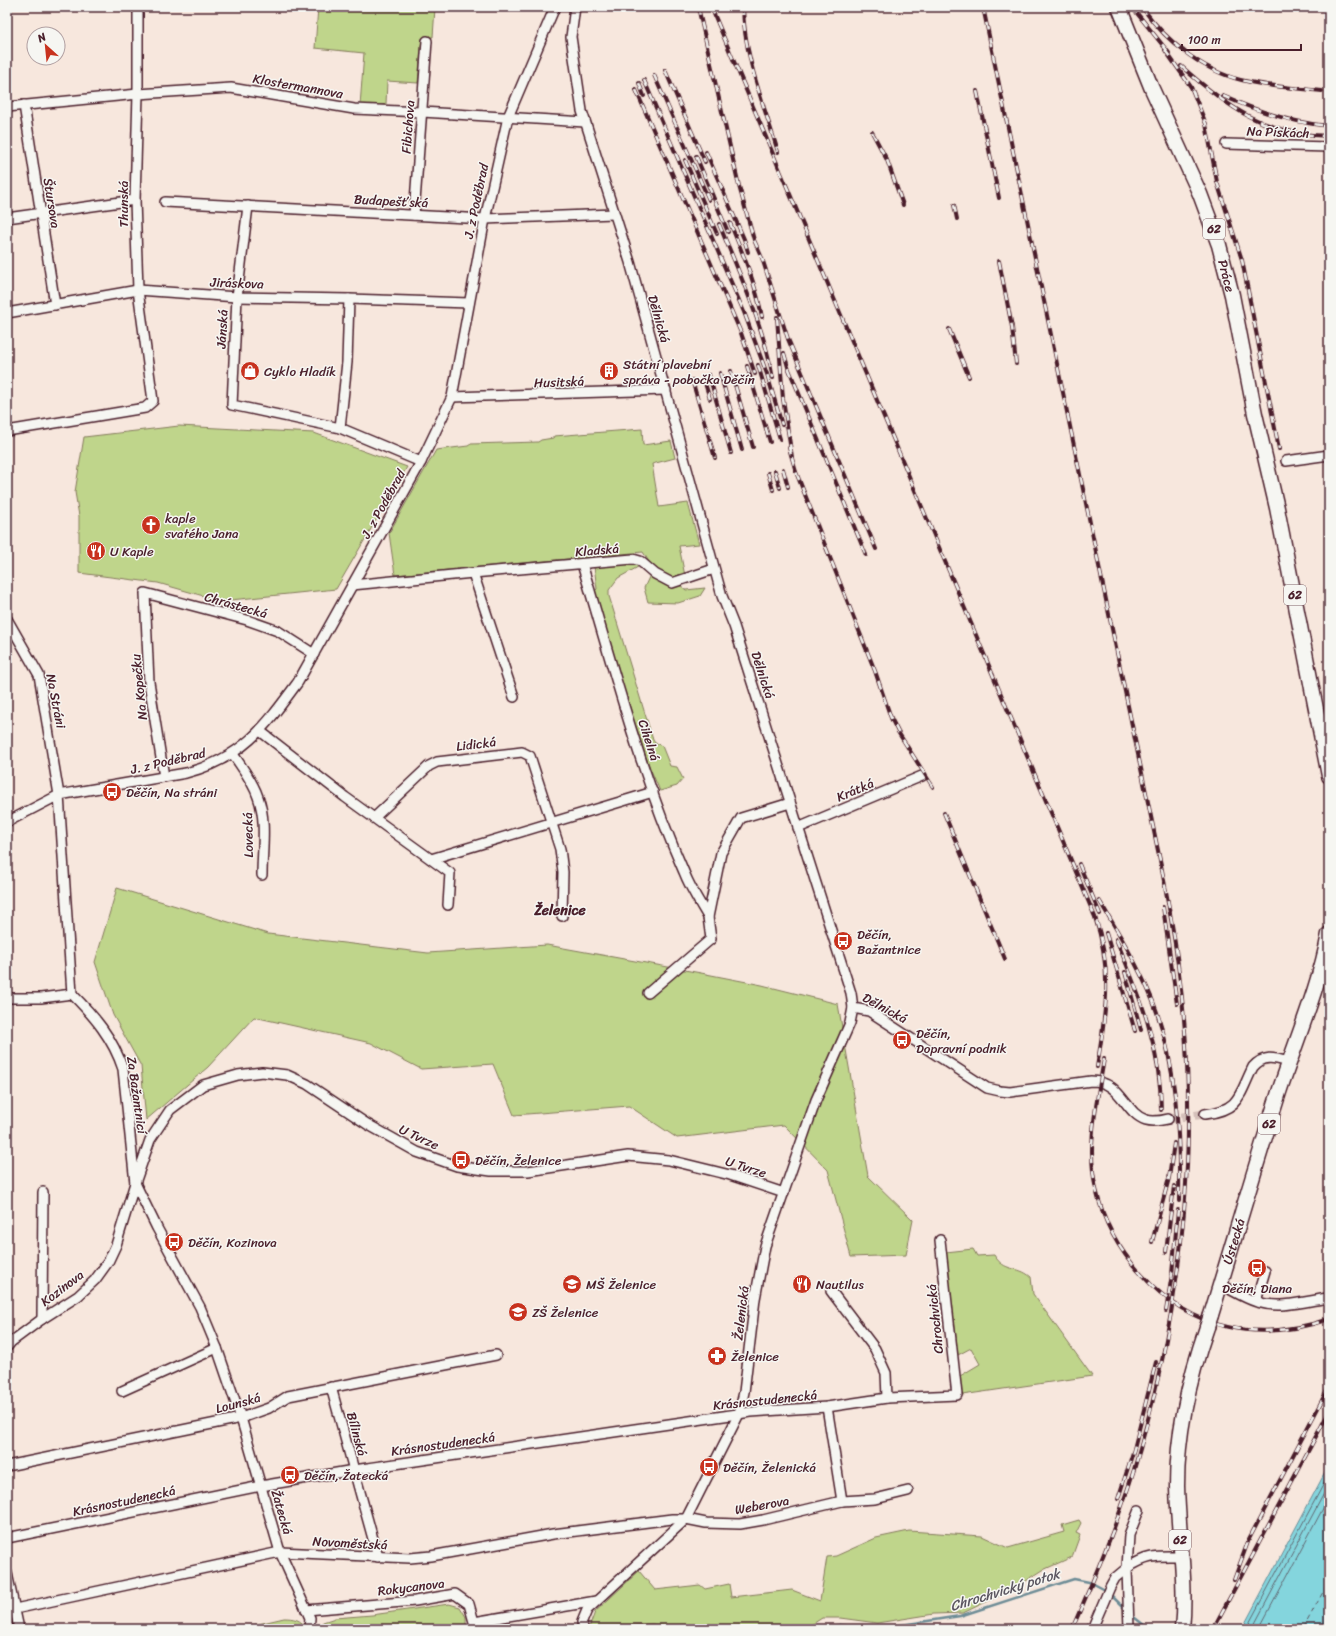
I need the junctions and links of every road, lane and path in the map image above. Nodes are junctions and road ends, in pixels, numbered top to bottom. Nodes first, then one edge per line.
1 (138, 7) edge
2 (555, 7) edge
3 (575, 7) edge
4 (1119, 7) edge
5 (427, 41) dead end
6 (138, 94) junction
7 (24, 105) junction
8 (7, 107) edge
9 (422, 112) junction
10 (508, 117) junction
11 (585, 122) junction
12 (1226, 144) dead end
13 (1329, 147) edge
14 (135, 200) junction
15 (166, 202) dead end
16 (248, 206) junction
17 (41, 213) junction
18 (614, 214) junction
19 (414, 215) junction
20 (7, 218) edge
21 (485, 219) junction
22 (138, 290) junction
23 (237, 297) junction
24 (349, 299) junction
25 (469, 303) junction
26 (55, 305) junction
27 (7, 313) edge
28 (666, 390) junction
29 (452, 397) junction
30 (340, 428) junction
31 (7, 431) edge
32 (1329, 456) edge
33 (1286, 461) dead end
34 (421, 462) junction
35 (582, 564) junction
36 (714, 569) junction
37 (473, 573) junction
38 (352, 586) junction
39 (146, 594) joint
40 (7, 619) edge
41 (314, 654) junction
42 (514, 697) dead end
43 (1320, 726) junction
44 (260, 731) junction
45 (1329, 739) edge
46 (233, 754) junction
47 (1329, 770) edge
48 (922, 776) dead end
49 (164, 777) junction
50 (653, 792) junction
51 (59, 795) junction
52 (790, 803) junction
53 (374, 818) junction
54 (7, 822) edge
55 (552, 823) junction
56 (798, 828) junction
57 (431, 859) junction
58 (262, 875) dead end
59 (448, 905) dead end
60 (562, 916) dead end
61 (708, 917) junction
62 (1329, 934) edge
63 (648, 993) dead end
64 (72, 994) junction
65 (7, 998) edge
66 (853, 1008) junction
67 (1289, 1062) junction
68 (1205, 1114) tunnel mouth
69 (1168, 1119) tunnel mouth
70 (135, 1183) junction
71 (44, 1192) dead end
72 (784, 1193) junction
73 (940, 1240) dead end
74 (1266, 1271) dead end
75 (1220, 1284) junction
76 (831, 1291) dead end
77 (1327, 1298) dead end
78 (1256, 1302) junction
79 (42, 1319) junction
80 (7, 1347) edge
81 (217, 1348) junction
82 (496, 1355) dead end
83 (331, 1387) junction
84 (122, 1391) dead end
85 (957, 1395) joint
86 (887, 1398) junction
87 (827, 1407) junction
88 (739, 1414) junction
89 (242, 1418) junction
90 (7, 1466) edge
91 (354, 1470) junction
92 (261, 1486) junction
93 (908, 1491) dead end
94 (842, 1502) junction
95 (1139, 1510) dead end
96 (686, 1519) junction
97 (7, 1538) edge
98 (280, 1552) junction
99 (1182, 1556) junction
100 (378, 1558) junction
101 (1127, 1568) junction
102 (7, 1573) edge
103 (596, 1601) junction
104 (15, 1609) junction
105 (306, 1610) junction
106 (19, 1629) edge
107 (309, 1629) edge
108 (583, 1629) edge
109 (1092, 1629) edge
110 (1129, 1629) edge
111 (1182, 1629) edge

1 - 6 street, Thunská
2 - 10 street, J. z Poděbrad
3 - 11 street, Dělnická
4 - 43 main road, Práce / 62
5 - 9 street, Fibichova
6 - 7 street, Klostermannova
6 - 9 street, Klostermannova
6 - 14 street, Thunská
7 - 8 street, Klostermannova
7 - 17 street, Štursova
9 - 10 street, Klostermannova
9 - 19 street, Fibichova
10 - 11 street, Klostermannova
10 - 21 street, J. z Poděbrad
11 - 18 street, Dělnická
12 - 13 street, Na Pískách
14 - 17 street
14 - 22 street, Thunská
15 - 16 street, Budapešťská
16 - 19 street, Budapešťská
16 - 23 street, Jánská
17 - 20 street
17 - 26 street, Štursova
18 - 21 street, Budapešťská
18 - 28 street, Dělnická
19 - 21 street, Budapešťská
21 - 25 street, J. z Poděbrad
22 - 23 street, Jiráskova
22 - 26 street, Jiráskova
22 - 31 street, Thunská
23 - 24 street, Jiráskova
23 - 30 street, Jánská
24 - 25 street, Jiráskova
24 - 30 street
25 - 29 street, J. z Poděbrad
26 - 27 street, Jiráskova
28 - 29 street, Husitská
28 - 36 street, Dělnická
29 - 34 street, J. z Poděbrad
30 - 34 street
32 - 33 street
34 - 38 street, J. z Poděbrad
35 - 36 street, Kladská
35 - 37 street, Kladská
35 - 50 street, Cihelná
36 - 52 street, Dělnická
37 - 38 street, Kladská
37 - 42 street
38 - 41 street, J. z Poděbrad
39 - 41 street, Chrástecká
39 - 49 street, Na Kopečku
40 - 51 street, Na Stráni
41 - 44 street, J. z Poděbrad
43 - 45 street
43 - 47 main road, 62
44 - 46 street, J. z Poděbrad
44 - 53 street
46 - 49 street, J. z Poděbrad
46 - 58 street, Lovecká
48 - 56 street, Krátká
49 - 51 street, J. z Poděbrad
50 - 55 street
50 - 61 street, Cihelná
51 - 54 street, J. z Poděbrad
51 - 64 street
52 - 56 street, Dělnická
52 - 61 street
53 - 55 street, Lidická
53 - 57 street
55 - 57 street
55 - 60 street
56 - 66 street, Dělnická
57 - 59 street
61 - 63 street
62 - 67 main road, Ústecká / 62
64 - 65 street
64 - 70 street, Za Bažantnicí
66 - 69 street, Dělnická
66 - 72 street, Želenická
67 - 68 street
67 - 75 main road, Ústecká / 62
70 - 72 street, U Tvrze
70 - 79 street, Kozinova
70 - 81 street, Za Bažantnicí
71 - 79 street, Kozinova
72 - 88 street, Želenická
73 - 85 street, Chrochvická
74 - 78 street
75 - 78 street
75 - 99 main road, Ústecká / 62
76 - 86 street
77 - 78 street
79 - 80 street
81 - 84 street
81 - 89 street, Za Bažantnicí
82 - 83 street, Lounská
83 - 89 street, Lounská
83 - 91 street, Bílinská
85 - 86 street, Krásnostudenecká
86 - 87 street, Krásnostudenecká
87 - 88 street, Krásnostudenecká
87 - 94 street
88 - 91 street, Krásnostudenecká
88 - 96 street, Želenická
89 - 90 street, Lounská
89 - 92 street, Žatecká
91 - 92 street, Krásnostudenecká
91 - 100 street, Bílinská
92 - 97 street, Krásnostudenecká
92 - 98 street, Žatecká
93 - 94 street, Weberova
94 - 96 street, Weberova
95 - 101 street
96 - 100 street, Novoměstská
96 - 103 street, Želenická
98 - 100 street, Novoměstská
98 - 104 street, Novoměstská
98 - 105 street, Žatecká
99 - 101 street
99 - 111 main road, Ústecká / 62
101 - 109 street
101 - 110 street
102 - 104 street
103 - 105 street, Rokycanova
103 - 108 street, Želenická
104 - 106 street
105 - 107 street, Žatecká

